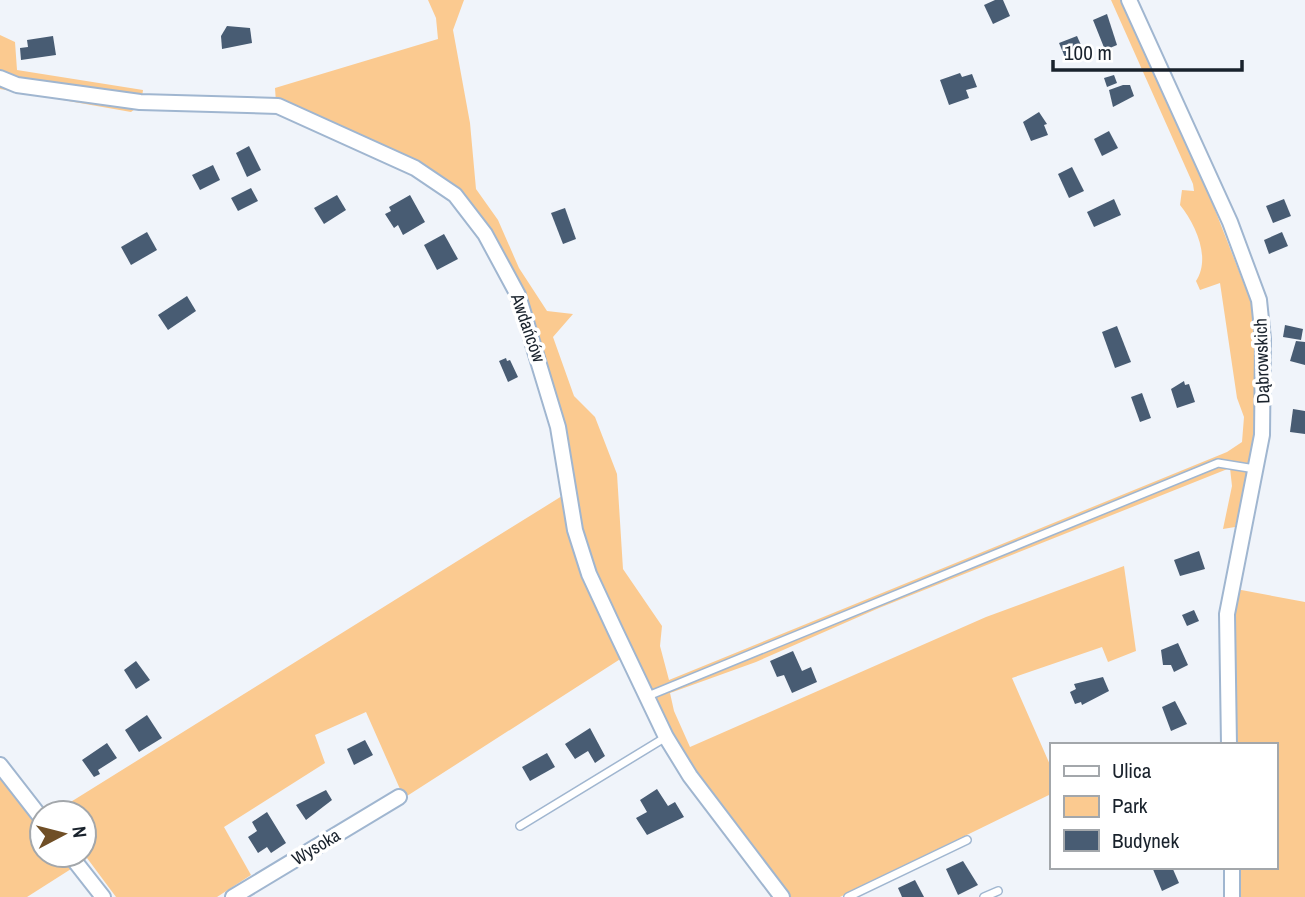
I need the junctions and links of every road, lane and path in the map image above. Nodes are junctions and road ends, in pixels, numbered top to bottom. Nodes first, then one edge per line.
1 (1129, 0) edge
2 (0, 78) edge
3 (1258, 470) junction
4 (648, 696) junction
5 (666, 737) junction
6 (1229, 743) edge
7 (0, 765) edge
8 (399, 797) dead end
9 (28, 801) edge
10 (520, 826) dead end
11 (967, 840) dead end
12 (82, 869) edge
13 (1232, 869) edge
14 (998, 891) dead end
15 (103, 897) edge
16 (233, 897) edge
17 (782, 897) edge
18 (848, 897) edge
19 (984, 897) edge
20 (1232, 897) edge

1 - 3 street, Dąbrowskich
2 - 4 street, Awdańców
3 - 4 lane
3 - 6 street, Dąbrowskich
4 - 5 street, Awdańców
5 - 10 lane
5 - 17 street, Awdańców
7 - 9 street
8 - 16 street, Wysoka
11 - 18 lane
12 - 15 street
13 - 20 street
14 - 19 lane

